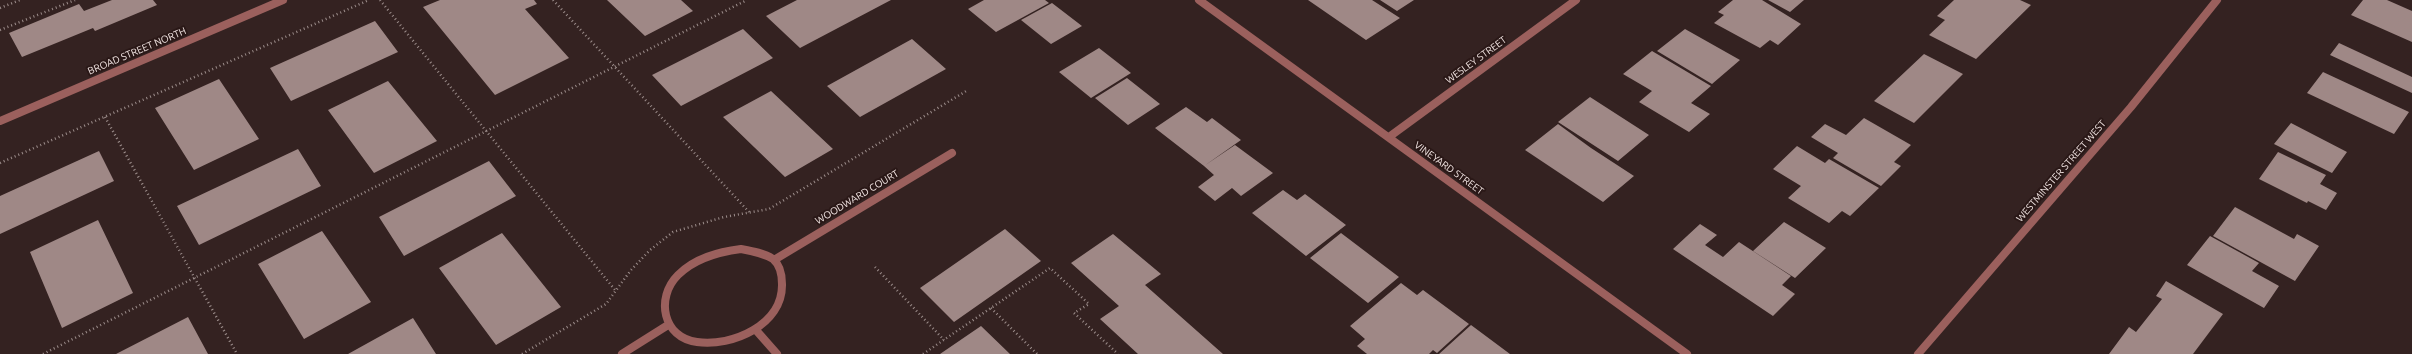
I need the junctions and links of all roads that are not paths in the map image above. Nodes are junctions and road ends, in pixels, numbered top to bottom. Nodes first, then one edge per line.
1 (283, 0) edge
2 (1199, 0) edge
3 (1576, 0) edge
4 (2217, 0) edge
5 (0, 121) edge
6 (1389, 137) junction
7 (952, 153) dead end
8 (774, 260) junction
9 (668, 325) junction
10 (755, 329) junction
11 (622, 354) edge
12 (777, 354) edge
13 (1687, 354) edge
14 (1918, 354) edge

1 - 5 street, BROAD STREET NORTH
2 - 6 street, VINEYARD STREET
3 - 6 street, WESLEY STREET
4 - 14 street, WESTMINSTER STREET WEST
6 - 13 street, VINEYARD STREET
7 - 8 street, WOODWARD COURT
8 - 9 street
8 - 10 street
9 - 10 street
9 - 11 street
10 - 12 street

